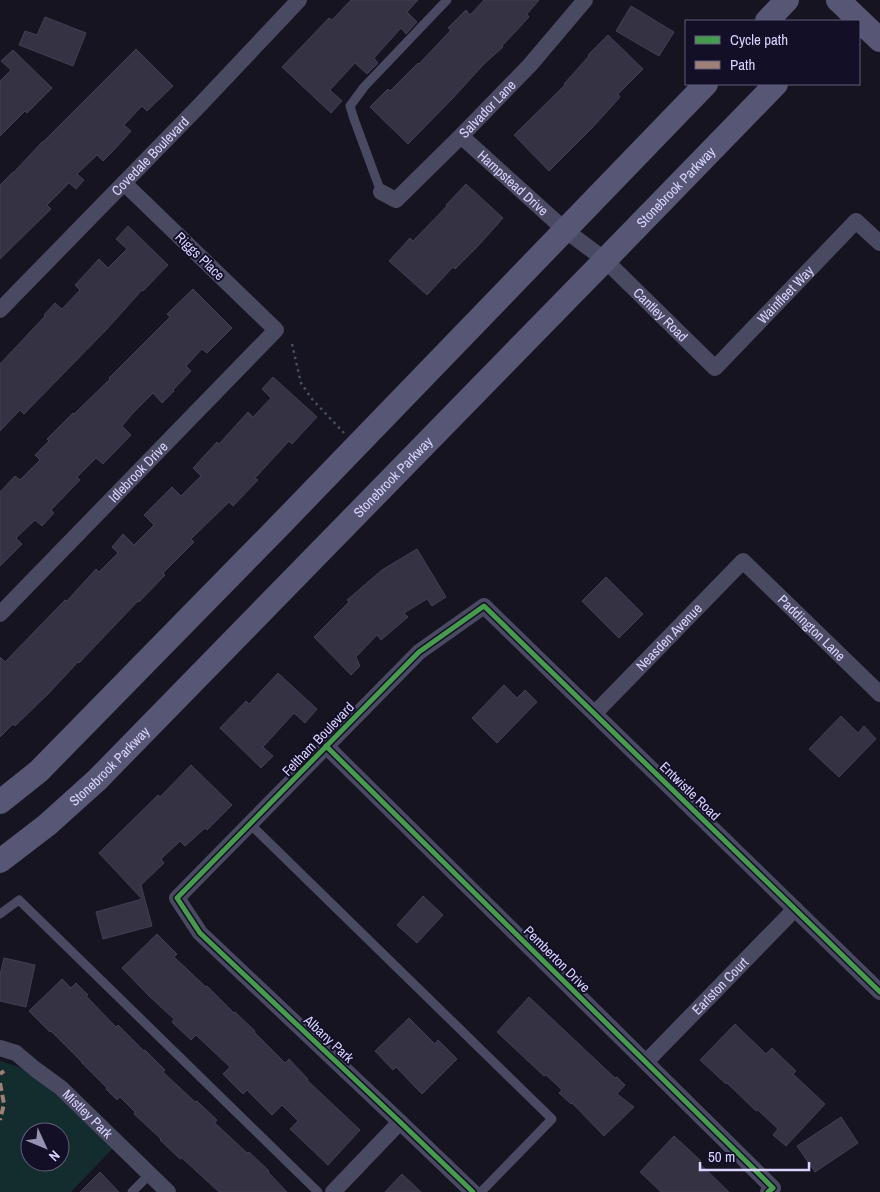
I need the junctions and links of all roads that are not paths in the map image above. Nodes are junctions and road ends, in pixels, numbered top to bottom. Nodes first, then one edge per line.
1 (299, 0) edge
2 (447, 0) edge
3 (586, 0) edge
4 (787, 0) edge
5 (845, 8) edge
6 (767, 20) edge
7 (858, 20) edge
8 (860, 22) edge
9 (880, 40) edge
10 (705, 85) edge
11 (775, 85) edge
12 (461, 136) junction
13 (124, 183) junction
14 (382, 192) joint
15 (565, 230) junction
16 (880, 244) edge
17 (605, 260) junction
18 (0, 310) edge
19 (276, 330) joint
20 (715, 368) joint
21 (743, 561) joint
22 (484, 606) joint
23 (0, 614) edge
24 (880, 694) edge
25 (594, 713) junction
26 (326, 746) junction
27 (0, 802) edge
28 (250, 824) junction
29 (0, 861) edge
30 (177, 898) joint
31 (795, 909) junction
32 (0, 914) edge
33 (880, 992) edge
34 (0, 1048) edge
35 (646, 1062) junction
36 (400, 1122) junction
37 (150, 1174) junction
38 (771, 1190) edge
39 (132, 1192) edge
40 (168, 1192) edge
41 (318, 1192) edge
42 (333, 1192) edge
43 (472, 1192) edge
44 (480, 1192) edge

1 - 13 street, Covedale Boulevard
2 - 14 lane
3 - 12 street, Salvador Lane
4 - 6 main road
5 - 7 main road
8 - 9 main road
10 - 15 main road
11 - 17 main road, Stonebrook Parkway
12 - 14 street, Salvador Lane
12 - 15 street, Hampstead Drive
13 - 18 street, Covedale Boulevard
13 - 19 street, Riggs Place
15 - 17 street, Hampstead Drive
15 - 27 main road
16 - 20 street, Wainfleet Way
17 - 20 street, Cantley Road
17 - 29 main road, Stonebrook Parkway
19 - 23 street, Idlebrook Drive
21 - 24 street, Paddington Lane
21 - 25 street, Neasden Avenue
22 - 25 street, Entwistle Road
22 - 26 street, Feltham Boulevard
25 - 31 street, Entwistle Road
26 - 28 street, Feltham Boulevard
26 - 35 street, Pemberton Drive
28 - 30 street, Feltham Boulevard
28 - 44 lane
30 - 36 street, Albany Park
31 - 33 street, Entwistle Road
31 - 35 street, Earlston Court
32 - 41 lane
34 - 37 street, Mistley Park
35 - 38 street, Pemberton Drive
36 - 42 street
36 - 43 street, Albany Park
37 - 39 lane
37 - 40 street, Mistley Park

